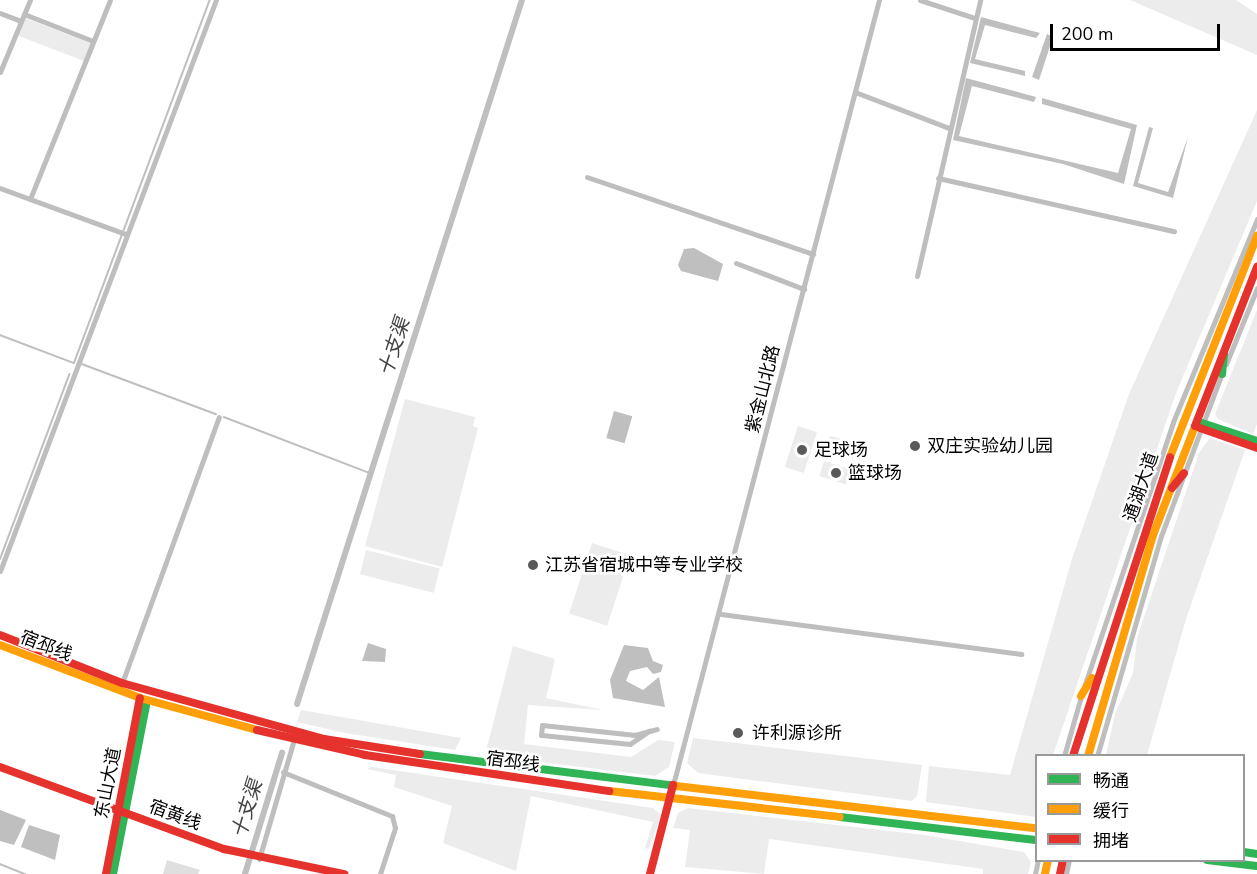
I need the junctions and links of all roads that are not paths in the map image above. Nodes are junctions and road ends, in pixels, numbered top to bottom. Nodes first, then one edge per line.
1 (30, 0) edge
2 (110, 0) edge
3 (879, 0) edge
4 (920, 0) edge
5 (980, 0) edge
6 (213, 1) edge
7 (0, 13) edge
8 (24, 14) junction
9 (975, 18) junction
10 (21, 21) junction
11 (93, 41) junction
12 (0, 72) edge
13 (855, 92) junction
14 (949, 128) junction
15 (587, 177) dead end
16 (938, 178) junction
17 (0, 188) edge
18 (30, 200) junction
19 (1257, 219) edge
20 (1174, 231) dead end
21 (124, 233) junction
22 (1257, 236) edge
23 (813, 254) junction
24 (736, 263) dead end
25 (1257, 267) edge
26 (917, 276) dead end
27 (804, 288) junction
28 (1257, 288) edge
29 (1225, 343) junction
30 (1222, 374) junction
31 (219, 417) dead end
32 (1201, 426) junction
33 (1257, 441) edge
34 (1257, 448) edge
35 (1184, 473) junction
36 (1167, 495) junction
37 (0, 571) edge
38 (721, 614) junction
39 (0, 635) edge
40 (0, 645) edge
41 (1021, 654) dead end
42 (1099, 664) junction
43 (122, 683) junction
44 (1081, 696) junction
45 (144, 699) junction
46 (657, 729) dead end
47 (296, 731) junction
48 (649, 731) junction
49 (293, 741) junction
50 (1065, 754) edge
51 (1074, 754) edge
52 (1090, 754) edge
53 (1098, 754) edge
54 (0, 767) edge
55 (283, 772) junction
56 (673, 785) junction
57 (670, 796) junction
58 (121, 811) junction
59 (1035, 828) edge
60 (1035, 840) edge
61 (258, 858) junction
62 (1217, 862) edge
63 (1257, 866) edge
64 (106, 874) edge
65 (113, 874) edge
66 (344, 874) edge
67 (380, 874) edge
68 (650, 874) edge

1 - 8 street
2 - 11 street
3 - 13 street, 紫金山北路
4 - 9 street
5 - 9 street
6 - 21 street
7 - 10 street
8 - 10 street
8 - 11 street
9 - 14 street
10 - 12 street
11 - 18 street
13 - 14 street
13 - 23 street, 紫金山北路
14 - 16 street
15 - 23 street
16 - 20 street
16 - 26 street
17 - 18 street
18 - 21 street
19 - 44 street
21 - 37 street
22 - 42 main road, 通湖大道
23 - 27 street, 紫金山北路
24 - 27 street
25 - 29 main road, 通湖大道
27 - 38 street, 紫金山北路
28 - 30 street
29 - 30 main road
29 - 36 main road, 通湖大道
30 - 32 street
31 - 43 street
32 - 33 main road
32 - 34 main road
32 - 35 street
35 - 36 main road
35 - 53 street
36 - 52 main road, 通湖大道
38 - 41 street
38 - 56 street, 紫金山北路
39 - 43 main road, 宿邳线
40 - 45 main road, 宿邳线
42 - 44 main road
42 - 51 main road, 通湖大道
43 - 47 main road, 宿邳线
44 - 50 street
45 - 49 main road, 宿邳线
45 - 58 main road, 东山大道
46 - 48 street
47 - 49 street
47 - 56 main road, 宿邳线
48 - 48 street
49 - 55 street
49 - 57 main road, 宿邳线
54 - 58 main road, 宿黄线
55 - 61 street
55 - 67 street
56 - 57 main road
56 - 59 main road, 宿邳线
57 - 60 main road, 宿邳线
57 - 68 main road
58 - 61 main road, 宿黄线
58 - 64 main road, 东山大道
58 - 65 main road, 东山大道
61 - 66 main road, 宿黄线
62 - 63 main road

